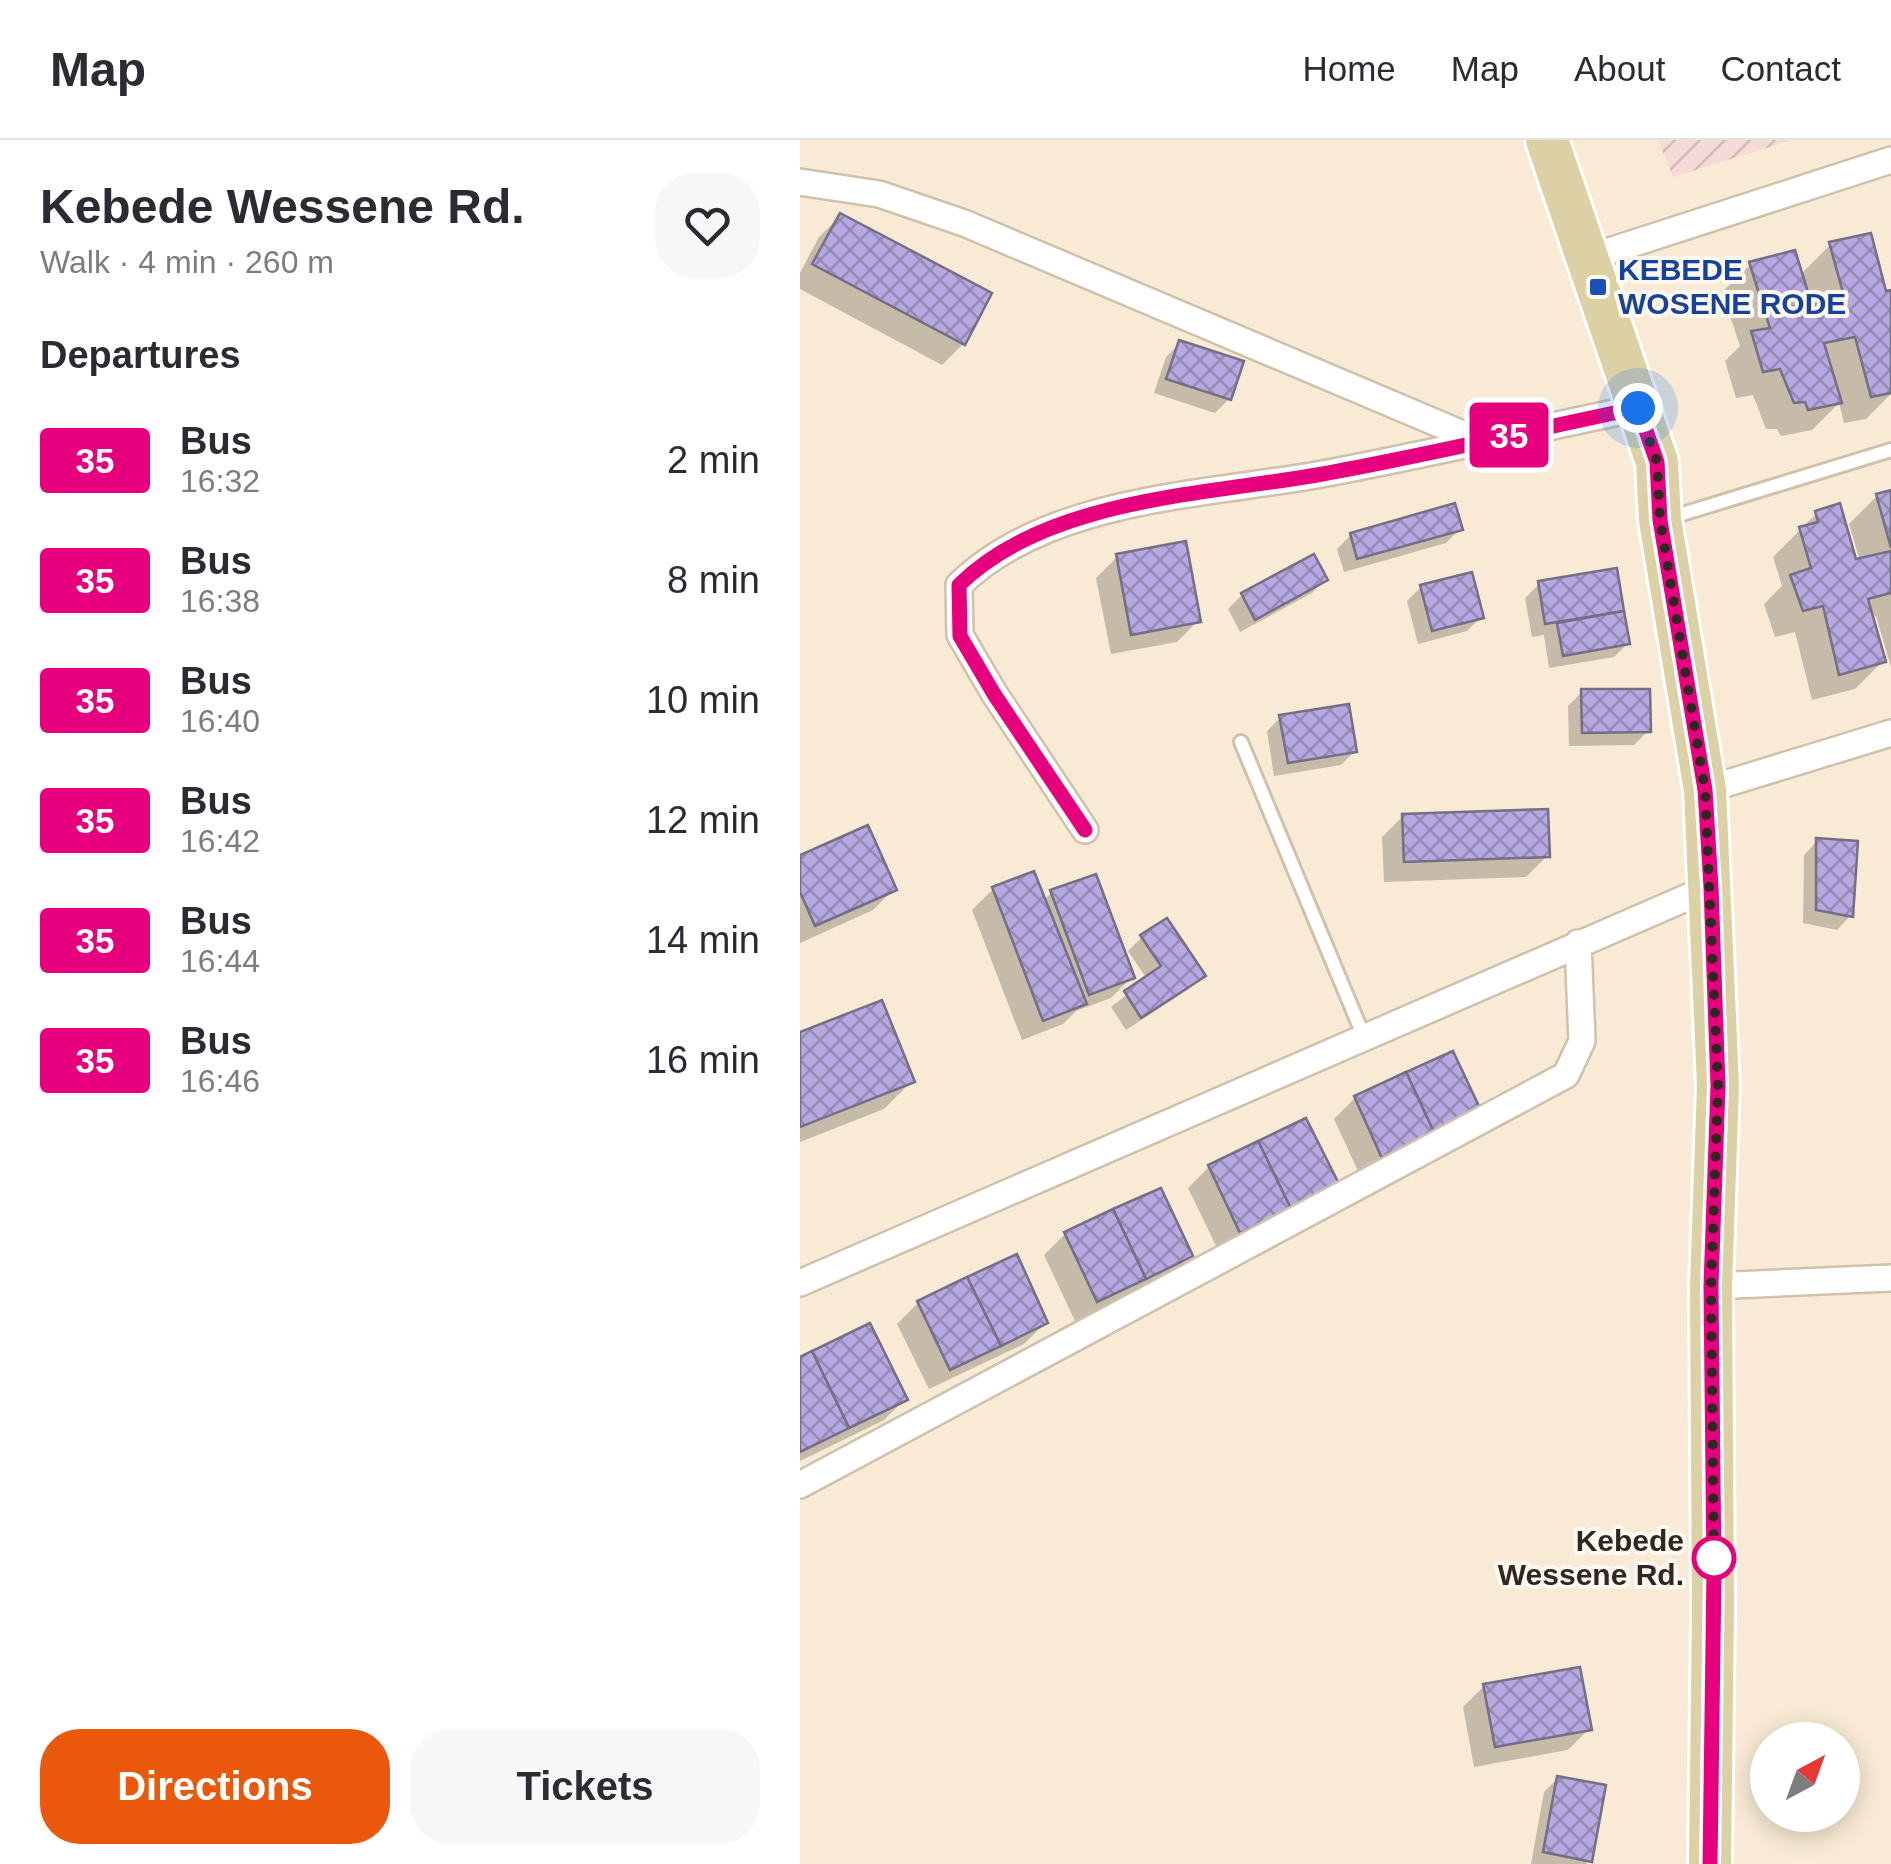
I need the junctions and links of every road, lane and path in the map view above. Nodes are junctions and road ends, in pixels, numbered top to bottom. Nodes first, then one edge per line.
1 (1547, 140) edge
2 (1891, 160) edge
3 (800, 182) edge
4 (1588, 258) junction
5 (1638, 408) junction
6 (1479, 441) junction
7 (1891, 450) edge
8 (1660, 520) junction
9 (1891, 732) edge
10 (1241, 742) dead end
11 (1705, 790) junction
12 (1085, 830) dead end
13 (1711, 887) junction
14 (1578, 943) junction
15 (1364, 1037) junction
16 (1891, 1278) edge
17 (800, 1284) edge
18 (1711, 1286) junction
19 (800, 1485) edge
20 (1710, 1864) edge

1 - 4 main road
2 - 4 street
3 - 6 street
4 - 5 main road
5 - 6 street
5 - 8 main road
6 - 12 street
7 - 8 lane
8 - 11 main road
9 - 11 street
10 - 15 lane
11 - 13 main road
13 - 14 street
13 - 18 main road
14 - 15 street
14 - 19 street
15 - 17 street
16 - 18 street
18 - 20 main road

